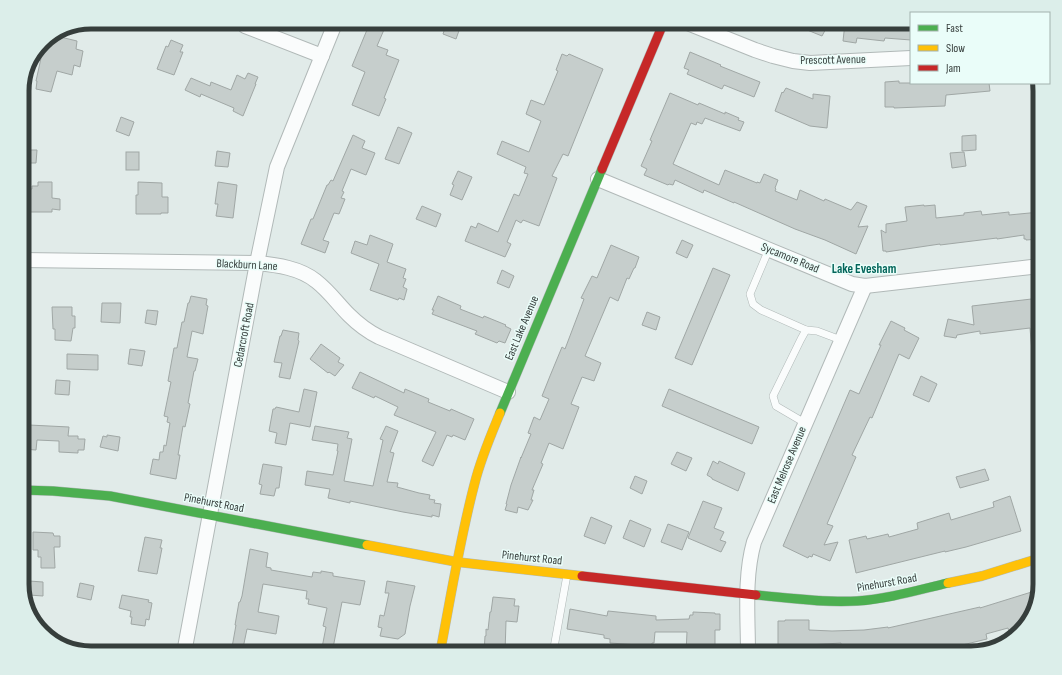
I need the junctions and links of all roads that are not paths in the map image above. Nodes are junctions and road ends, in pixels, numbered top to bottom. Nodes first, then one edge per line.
1 (253, 29) edge
2 (333, 29) edge
3 (661, 29) edge
4 (702, 29) edge
5 (322, 56) junction
6 (910, 58) edge
7 (598, 179) junction
8 (769, 250) junction
9 (29, 260) edge
10 (257, 263) junction
11 (1033, 267) edge
12 (865, 286) junction
13 (806, 330) junction
14 (841, 340) junction
15 (508, 392) junction
16 (805, 423) junction
17 (29, 490) edge
18 (210, 515) junction
19 (1033, 560) edge
20 (457, 562) junction
21 (568, 574) junction
22 (748, 594) junction
23 (185, 646) edge
24 (441, 646) edge
25 (554, 646) edge
26 (748, 646) edge

1 - 5 street
2 - 5 street, Cedarcroft Road
3 - 7 street, East Lake Avenue
4 - 6 street, Prescott Avenue
5 - 10 street, Cedarcroft Road
7 - 8 street, Sycamore Road
7 - 15 street, East Lake Avenue
8 - 12 street, Sycamore Road
8 - 13 lane
9 - 10 street, Blackburn Lane
10 - 15 street, Blackburn Lane
10 - 18 street, Cedarcroft Road
11 - 12 street, Sycamore Road
12 - 14 street, East Melrose Avenue
13 - 14 lane
13 - 16 lane
14 - 16 street, East Melrose Avenue
15 - 20 street, East Lake Avenue
16 - 22 street, East Melrose Avenue
17 - 18 street, Pinehurst Road
18 - 20 street, Pinehurst Road
18 - 23 street, Cedarcroft Road
19 - 22 street, Pinehurst Road
20 - 21 street, Pinehurst Road
20 - 24 street, East Lake Avenue
21 - 22 street, Pinehurst Road
21 - 25 lane
22 - 26 street, East Melrose Avenue

